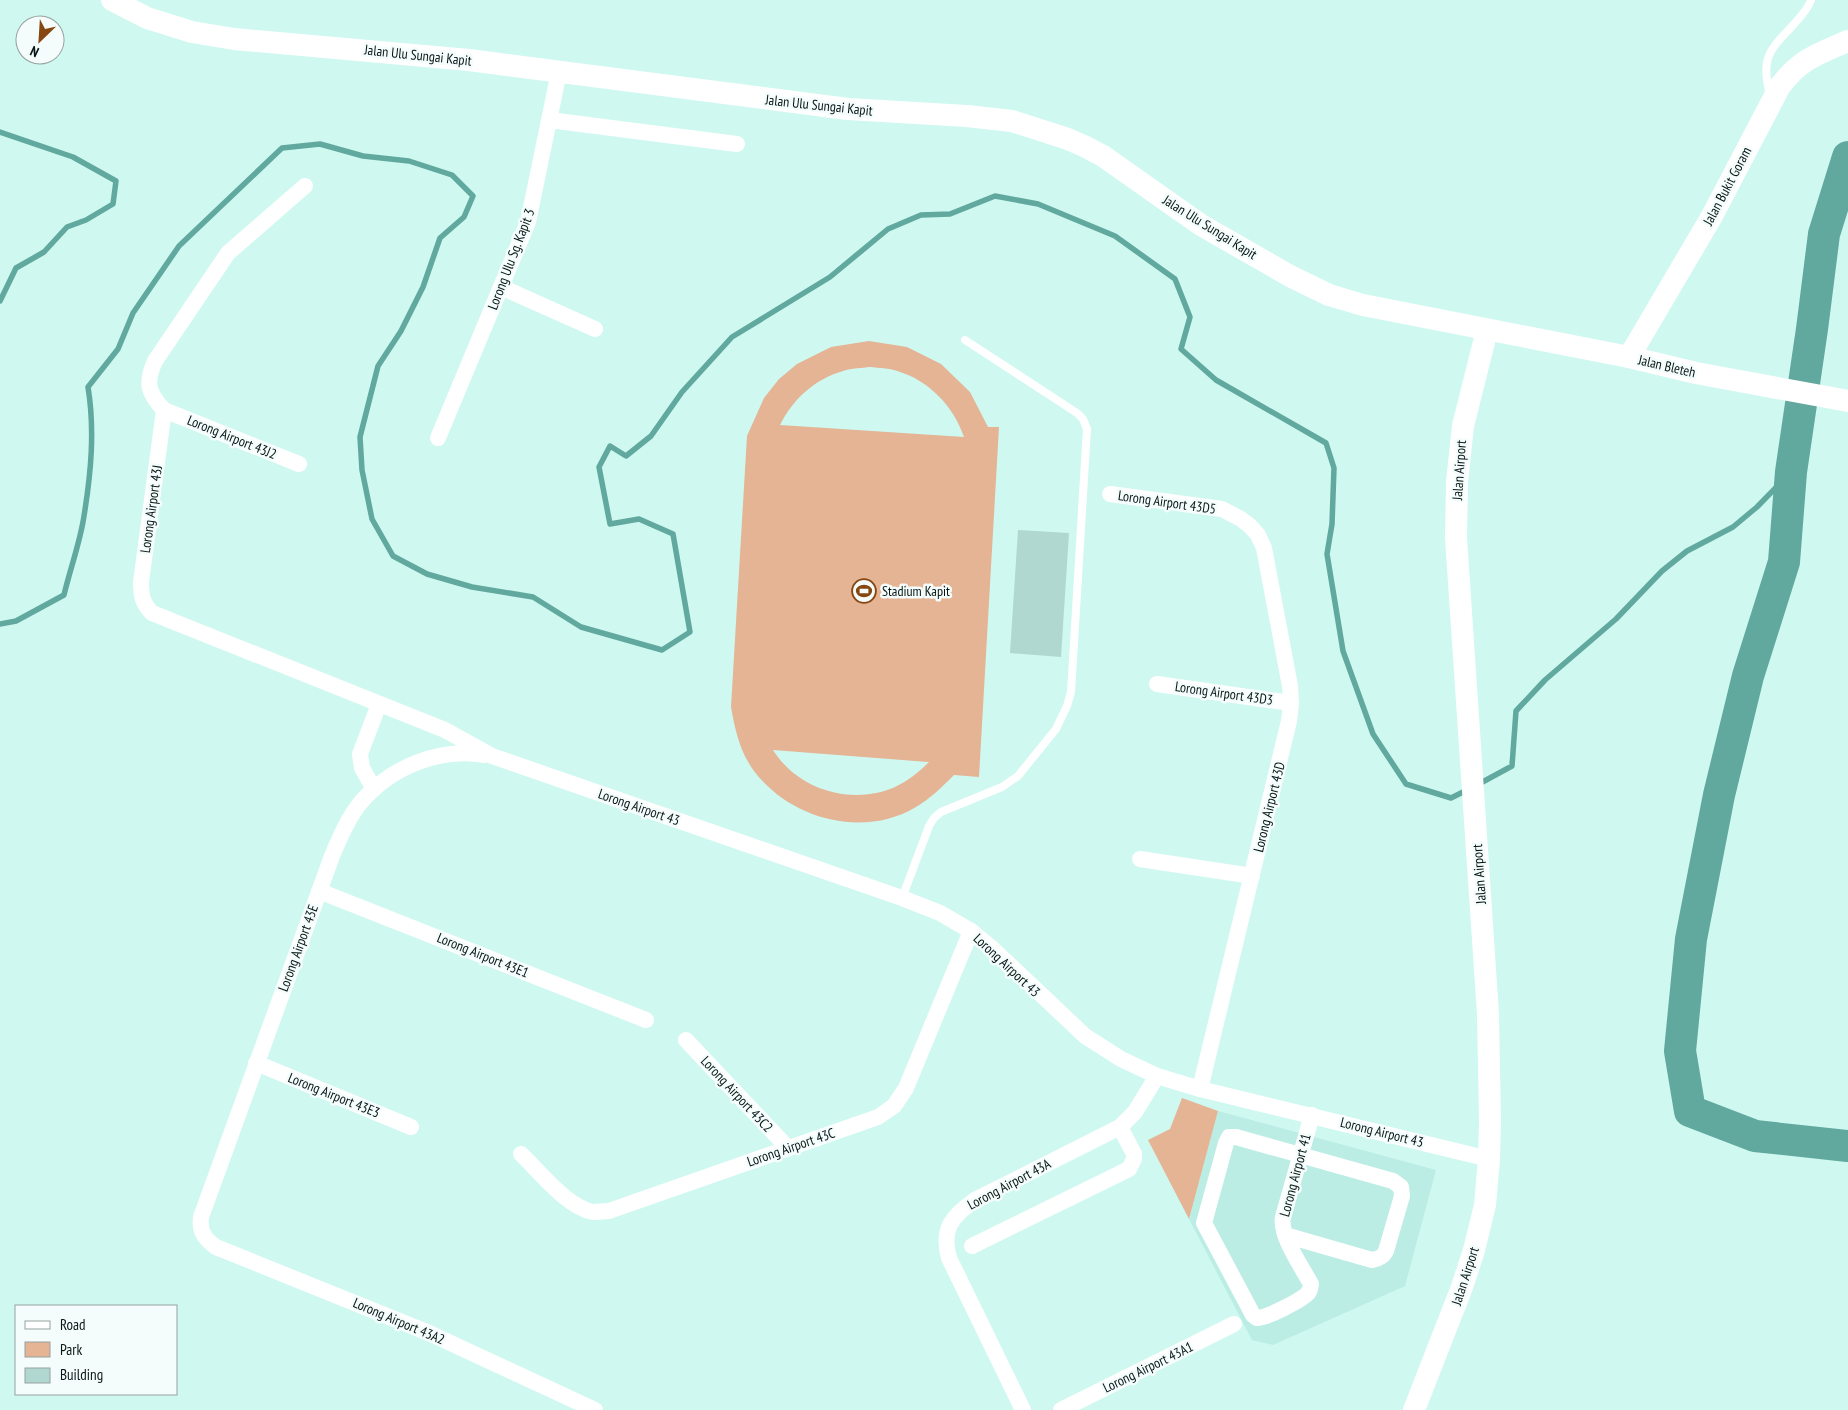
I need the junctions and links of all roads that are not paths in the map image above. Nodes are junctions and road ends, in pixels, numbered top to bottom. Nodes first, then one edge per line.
1 (112, 0) edge
2 (1811, 0) edge
3 (1848, 41) edge
4 (559, 72) junction
5 (1771, 100) junction
6 (549, 120) junction
7 (737, 144) dead end
8 (305, 186) dead end
9 (501, 287) junction
10 (596, 329) dead end
11 (1487, 330) junction
12 (965, 340) dead end
13 (1630, 357) junction
14 (1848, 401) edge
15 (164, 410) junction
16 (438, 438) dead end
17 (299, 464) dead end
18 (1110, 494) dead end
19 (1250, 526) joint
20 (1157, 684) dead end
21 (1291, 703) junction
22 (379, 704) junction
23 (492, 756) junction
24 (374, 789) junction
25 (1140, 859) dead end
26 (1252, 876) junction
27 (319, 891) junction
28 (902, 898) junction
29 (971, 931) junction
30 (646, 1020) dead end
31 (686, 1040) dead end
32 (256, 1063) junction
33 (1156, 1076) junction
34 (1200, 1089) junction
35 (1312, 1115) junction
36 (411, 1126) dead end
37 (1120, 1127) junction
38 (788, 1148) junction
39 (521, 1154) dead end
40 (1301, 1155) junction
41 (1489, 1159) junction
42 (203, 1235) joint
43 (1285, 1235) junction
44 (972, 1246) dead end
45 (1234, 1324) dead end
46 (595, 1410) edge
47 (1023, 1410) edge
48 (1061, 1410) edge
49 (1414, 1410) edge

1 - 4 main road, Jalan Ulu Sungai Kapit
2 - 5 lane
3 - 5 main road, Jalan Bukit Goram
4 - 6 street, Lorong Ulu Sg. Kapit 3
4 - 11 main road, Jalan Ulu Sungai Kapit
5 - 13 main road, Jalan Bukit Goram
6 - 7 street
6 - 9 street, Lorong Ulu Sg. Kapit 3
8 - 15 street
9 - 10 street
9 - 16 street, Lorong Ulu Sg. Kapit 3
11 - 13 main road, Jalan Bleteh
11 - 41 main road, Jalan Airport
12 - 28 lane
13 - 14 main road, Jalan Bleteh
15 - 17 street, Lorong Airport 43J2
15 - 22 street, Lorong Airport 43J
18 - 19 street, Lorong Airport 43D5
19 - 21 street, Lorong Airport 43D
20 - 21 street, Lorong Airport 43D3
21 - 26 street, Lorong Airport 43D
22 - 23 street
22 - 24 street
23 - 24 street, Lorong Airport 43E
23 - 28 street, Lorong Airport 43
24 - 27 street, Lorong Airport 43E
25 - 26 street
26 - 34 street, Lorong Airport 43D
27 - 30 street, Lorong Airport 43E1
27 - 32 street, Lorong Airport 43E
28 - 29 street, Lorong Airport 43
29 - 33 street, Lorong Airport 43
29 - 38 street, Lorong Airport 43C
31 - 38 street, Lorong Airport 43C2
32 - 36 street, Lorong Airport 43E3
32 - 42 street, Lorong Airport 43E
33 - 34 street, Lorong Airport 43
33 - 37 street, Lorong Airport 43A
34 - 35 street, Lorong Airport 43
35 - 40 street, Lorong Airport 41
35 - 41 street, Lorong Airport 43
37 - 44 street
37 - 47 street, Lorong Airport 43A
38 - 39 street, Lorong Airport 43C
40 - 43 street, Lorong Airport 41
40 - 43 street
40 - 43 street, Lorong Airport 41
41 - 49 main road, Jalan Airport
42 - 46 street, Lorong Airport 43A2
45 - 48 street, Lorong Airport 43A1

